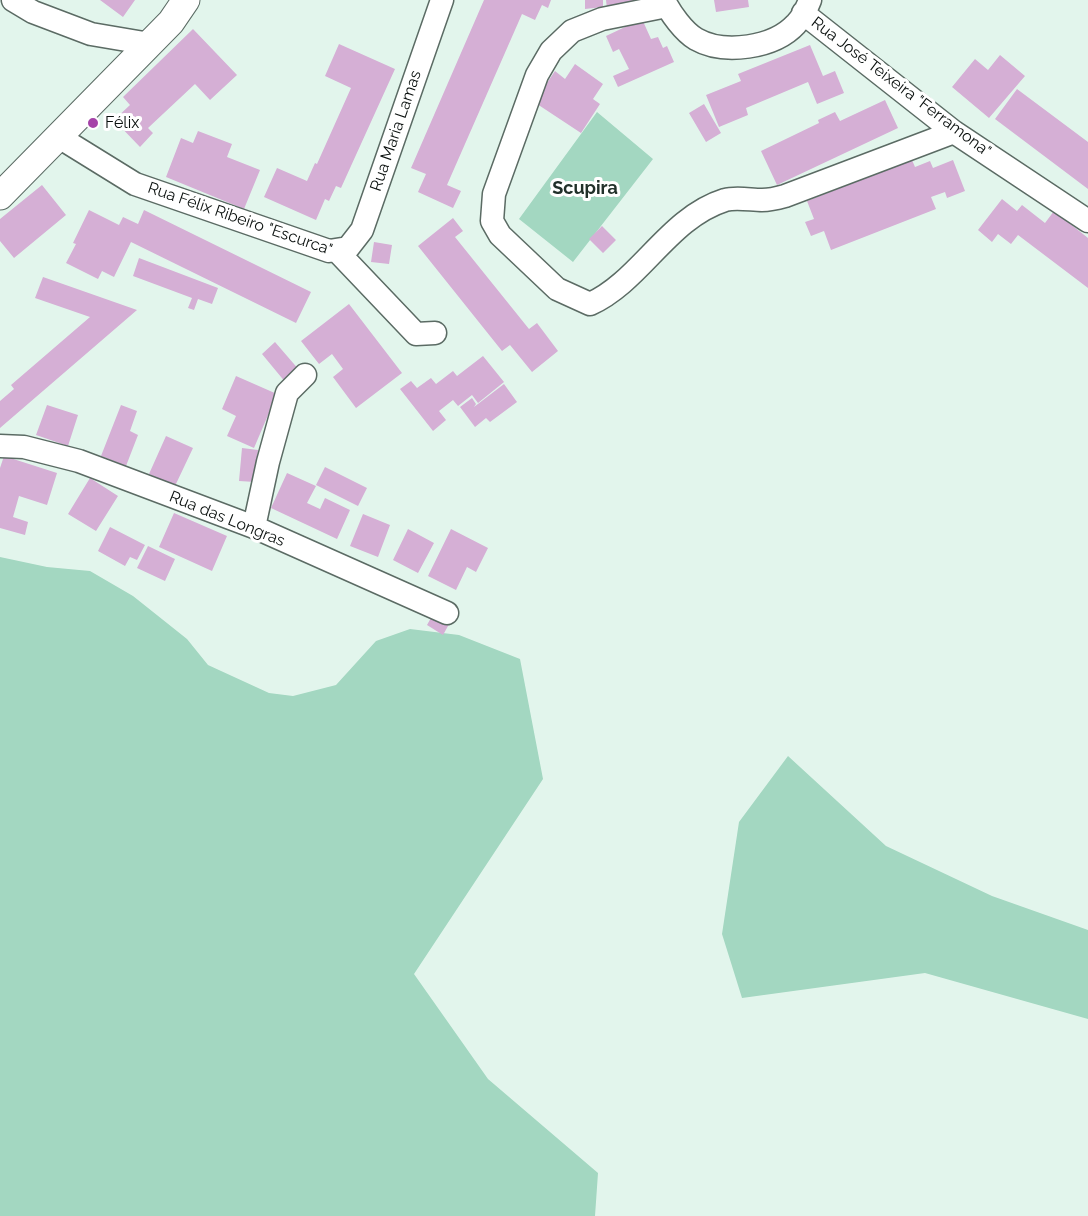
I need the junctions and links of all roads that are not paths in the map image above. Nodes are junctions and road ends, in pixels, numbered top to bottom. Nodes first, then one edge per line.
1 (13, 0) edge
2 (186, 0) edge
3 (442, 0) edge
4 (666, 3) edge
5 (807, 6) edge
6 (150, 44) junction
7 (954, 132) junction
8 (59, 137) junction
9 (0, 196) edge
10 (1088, 221) edge
11 (336, 250) junction
12 (435, 333) dead end
13 (305, 375) dead end
14 (0, 446) edge
15 (254, 527) junction
16 (447, 613) dead end

1 - 6 street
2 - 6 street
3 - 11 street, Rua Maria Lamas
4 - 5 street
4 - 7 street
5 - 7 street, Rua José Teixeira "Ferramona"
6 - 8 street
7 - 10 street, Rua José Teixeira "Ferramona"
8 - 9 street
8 - 11 street, Rua Félix Ribeiro "Escurca"
11 - 12 street, Rua Félix Ribeiro "Escurca"
13 - 15 street
14 - 15 street, Rua das Longras
15 - 16 street, Rua das Longras

